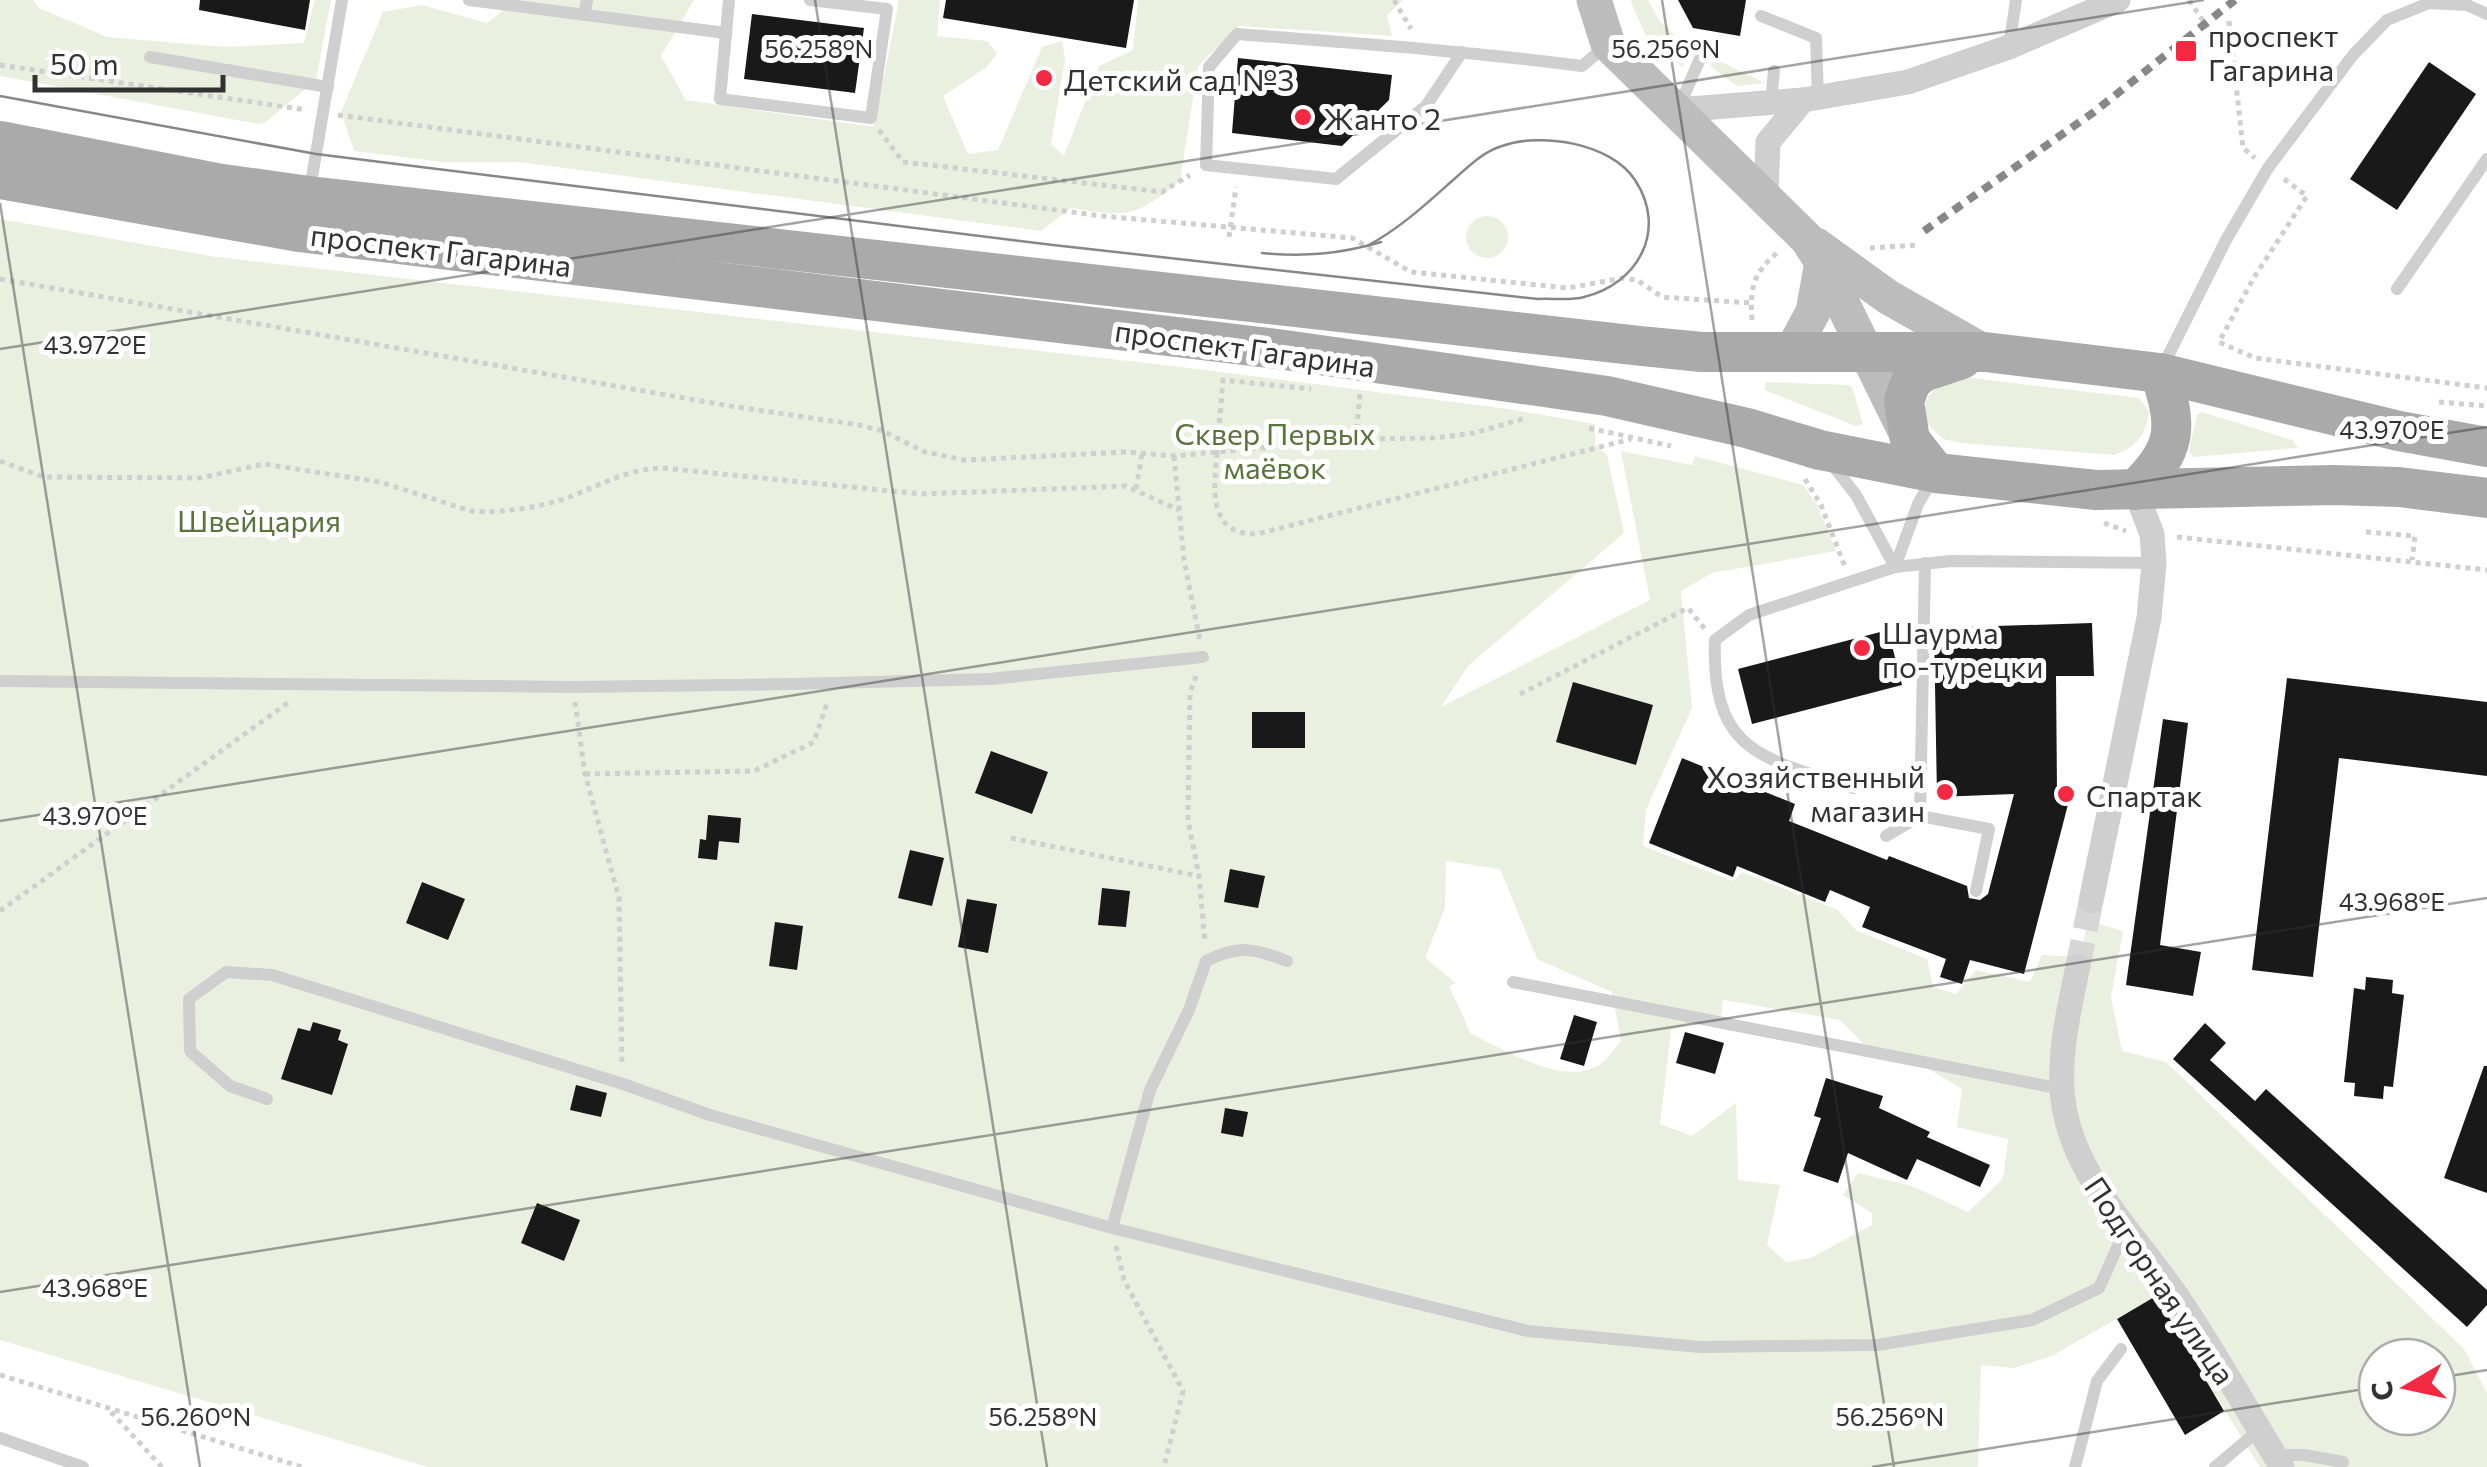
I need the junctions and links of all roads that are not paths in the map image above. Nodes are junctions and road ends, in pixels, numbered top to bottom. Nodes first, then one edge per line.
1 (342, 0) edge
2 (469, 0) edge
3 (729, 0) edge
4 (810, 0) edge
5 (1594, 0) edge
6 (2016, 0) edge
7 (2118, 0) edge
8 (586, 7) edge
9 (2487, 14) edge
10 (1761, 16) dead end
11 (726, 33) junction
12 (1608, 44) junction
13 (1706, 45) dead end
14 (2009, 47) junction
15 (1462, 52) junction
16 (150, 57) dead end
17 (1774, 71) dead end
18 (328, 87) junction
19 (1811, 98) junction
20 (1770, 102) junction
21 (1677, 110) junction
22 (0, 141) edge
23 (2487, 159) edge
24 (0, 179) edge
25 (308, 196) junction
26 (1766, 196) junction
27 (1814, 250) junction
28 (2397, 288) dead end
29 (1864, 350) junction
30 (1792, 351) junction
31 (1985, 352) junction
32 (2160, 372) junction
33 (1910, 440) junction
34 (2487, 447) edge
35 (1812, 464) junction
36 (1936, 473) junction
37 (2135, 490) junction
38 (2487, 498) edge
39 (2154, 563) junction
40 (1925, 564) junction
41 (1896, 567) junction
42 (1203, 656) road end
43 (0, 681) edge
44 (1853, 788) dead end
45 (1920, 816) junction
46 (1886, 836) dead end
47 (1976, 890) dead end
48 (2090, 901) tunnel mouth
49 (1286, 961) dead end
50 (2078, 966) tunnel mouth
51 (1514, 982) dead end
52 (2062, 1089) junction
53 (267, 1099) dead end
54 (1112, 1228) junction
55 (2126, 1228) junction
56 (2120, 1349) dead end
57 (2259, 1430) junction
58 (0, 1438) edge
59 (2278, 1461) edge
60 (2344, 1462) dead end
61 (83, 1467) edge
62 (2075, 1467) edge
63 (2215, 1467) edge

1 - 18 lane
2 - 8 lane
3 - 11 lane
4 - 11 lane
5 - 12 main road
6 - 14 lane
7 - 14 street
8 - 11 lane
9 - 32 lane
10 - 19 lane
12 - 15 lane
12 - 21 main road
13 - 21 lane
14 - 19 street
15 - 15 lane
16 - 18 lane
17 - 20 lane
18 - 25 lane
19 - 20 street
19 - 26 street
20 - 21 street
21 - 26 main road
22 - 25 main road, проспект Гагарина
23 - 28 lane
24 - 35 main road, проспект Гагарина
25 - 30 main road, проспект Гагарина
26 - 27 main road
27 - 29 main road
27 - 30 main road
27 - 31 main road
29 - 30 main road, проспект Гагарина
29 - 31 main road, проспект Гагарина
29 - 33 main road
31 - 32 main road, проспект Гагарина
31 - 33 main road, проспект Гагарина
32 - 34 main road, проспект Гагарина
32 - 37 main road
33 - 36 main road
35 - 36 main road, проспект Гагарина
35 - 41 lane
36 - 37 main road, проспект Гагарина
36 - 41 lane
37 - 38 main road, проспект Гагарина
37 - 39 street
39 - 40 lane
39 - 48 street
40 - 41 lane
40 - 45 lane
41 - 44 lane
42 - 43 lane
45 - 46 lane
45 - 47 lane
49 - 54 lane
50 - 52 street, Подгорная улица
51 - 52 lane
52 - 55 street, Подгорная улица
53 - 54 lane
54 - 55 lane
55 - 57 street, Подгорная улица
56 - 62 lane
57 - 59 street, Подгорная улица
57 - 63 lane
58 - 61 lane
59 - 60 lane

